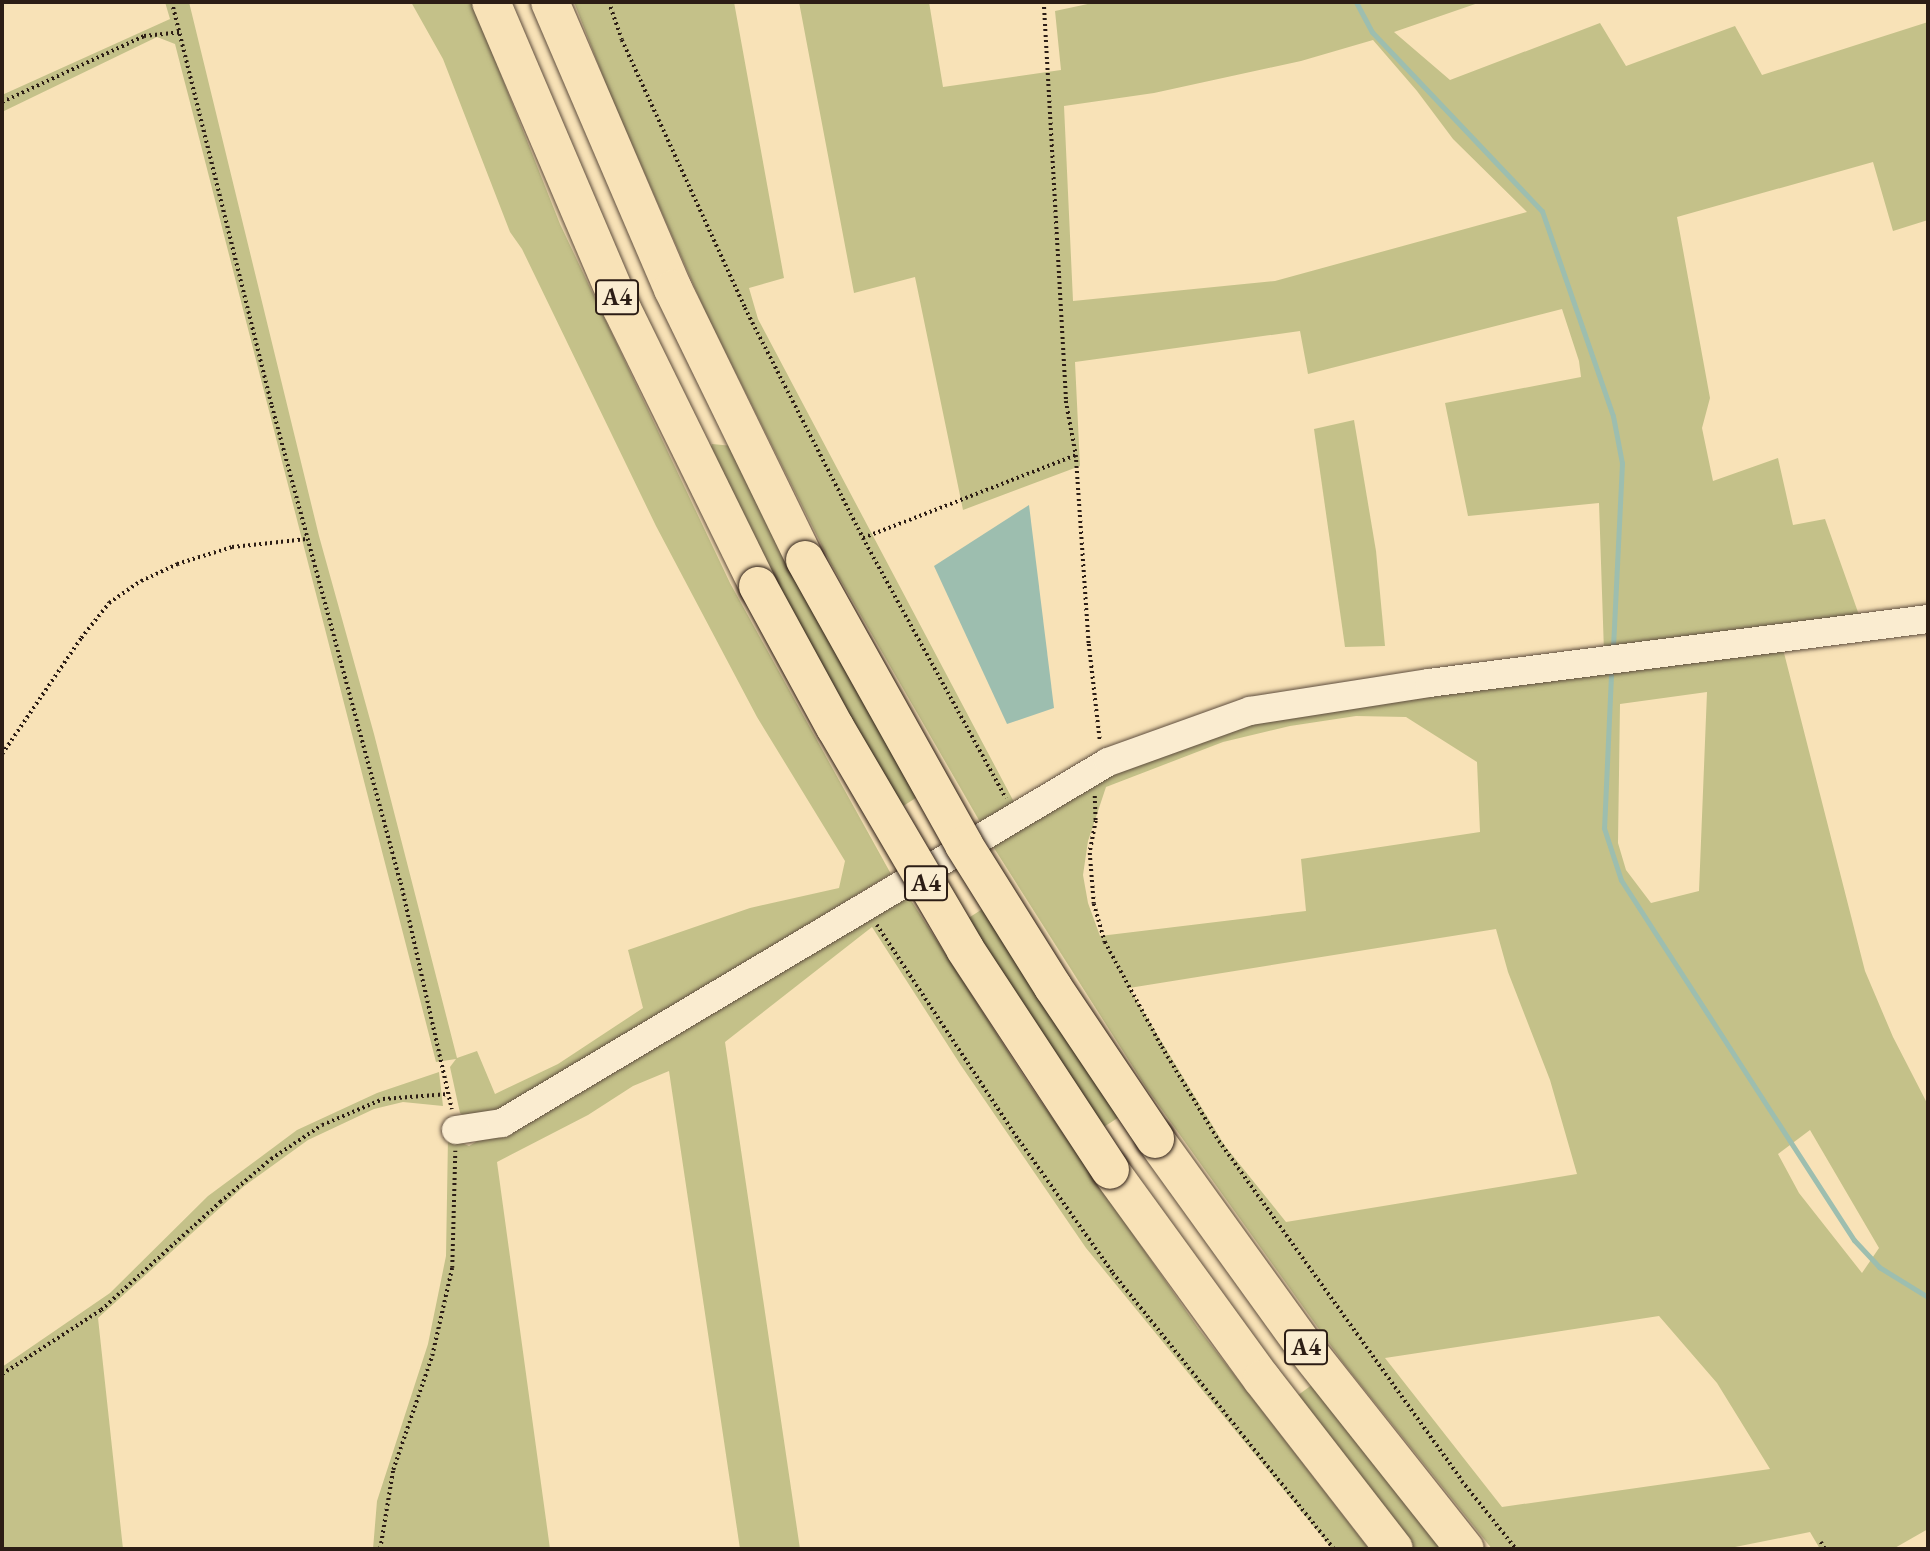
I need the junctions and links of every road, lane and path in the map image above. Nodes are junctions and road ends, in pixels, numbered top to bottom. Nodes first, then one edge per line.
1 (172, 2) edge
2 (491, 2) edge
3 (550, 2) edge
4 (609, 2) edge
5 (1044, 2) edge
6 (180, 32) junction
7 (2, 102) edge
8 (1076, 455) junction
9 (863, 538) junction
10 (308, 539) junction
11 (1928, 619) edge
12 (2, 754) edge
13 (1098, 768) junction
14 (1016, 815) junction
15 (865, 907) junction
16 (449, 1094) junction
17 (456, 1129) junction
18 (2, 1374) edge
19 (1821, 1542) dead end
20 (380, 1549) edge
21 (1334, 1549) edge
22 (1395, 1549) edge
23 (1465, 1549) edge
24 (1516, 1549) edge
25 (1825, 1549) edge

1 - 6 path
2 - 22 highway, A4, bridge
3 - 23 highway, A4, bridge
4 - 9 path
5 - 8 path
6 - 7 path
6 - 10 path
8 - 9 path
8 - 13 path
9 - 14 path
10 - 12 path
10 - 16 path
11 - 13 street
13 - 14 street
13 - 24 path
14 - 15 street
15 - 17 street
15 - 21 path
16 - 17 path
16 - 18 path
17 - 20 path
19 - 25 path

